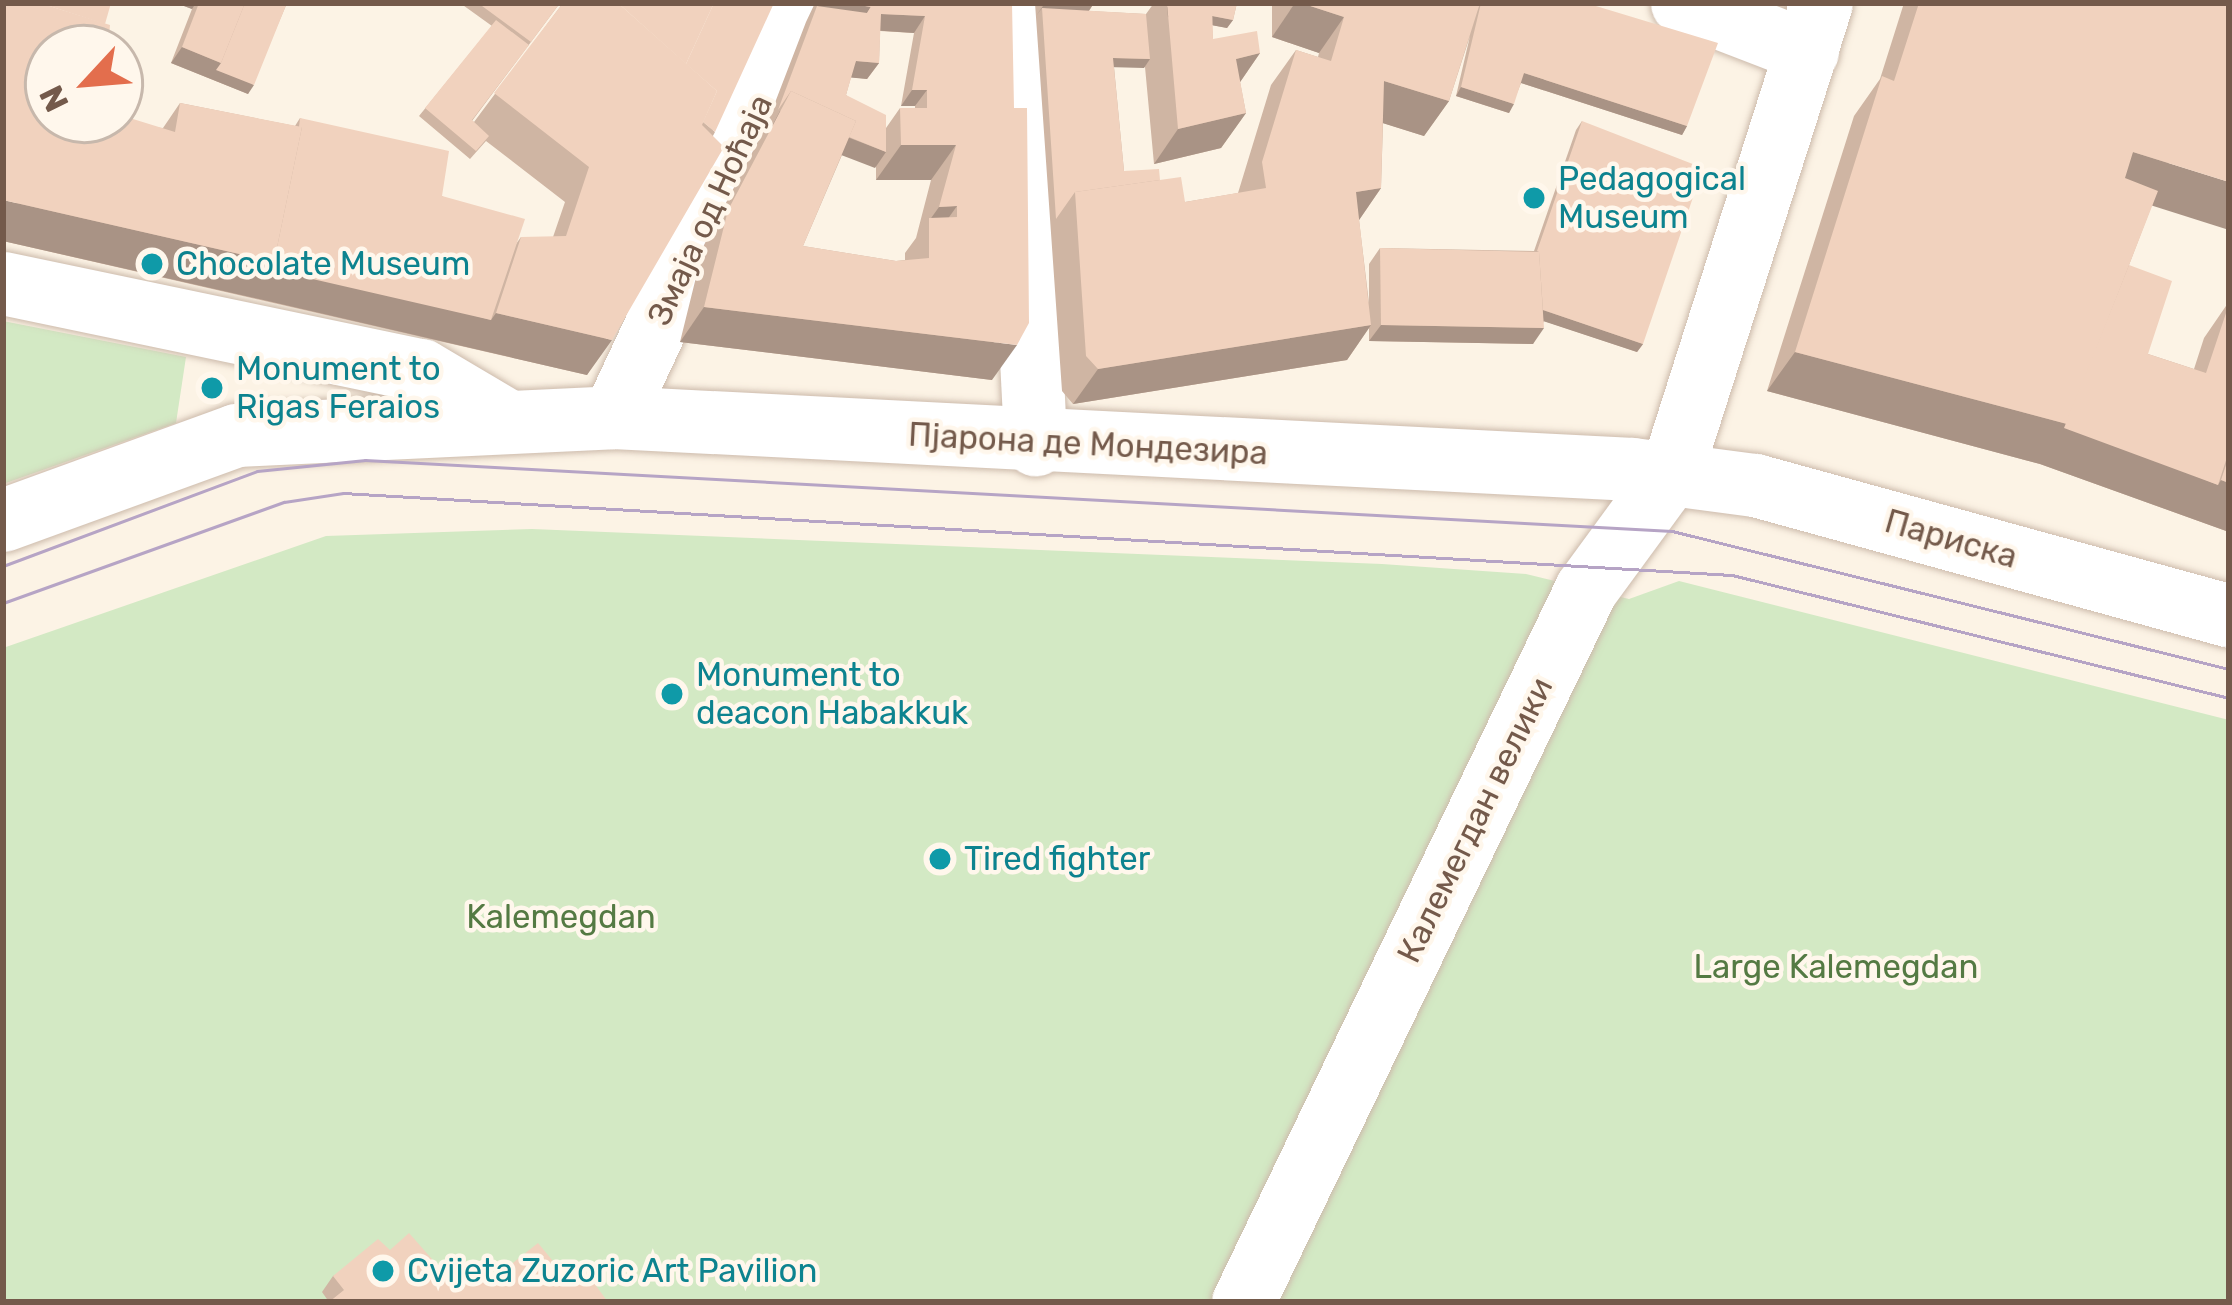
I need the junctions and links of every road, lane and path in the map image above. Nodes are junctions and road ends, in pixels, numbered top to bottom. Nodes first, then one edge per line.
1 (807, 3) edge
2 (1013, 3) edge
3 (1682, 3) edge
4 (1814, 27) edge
5 (3, 283) edge
6 (613, 418) junction
7 (504, 419) junction
8 (1036, 444) junction
9 (1671, 473) junction
10 (3, 520) edge
11 (2229, 616) edge
12 (1243, 1302) edge

1 - 6 street, Змаја од Ноћаја
2 - 8 street
3 - 4 street
4 - 9 street, Калемегдан велики
5 - 7 street
6 - 7 street, Пјарона де Мондезира
6 - 8 street, Пјарона де Мондезира
7 - 10 street, Пјарона де Мондезира
8 - 9 street, Пјарона де Мондезира
9 - 11 street, Париска
9 - 12 street, Калемегдан велики

